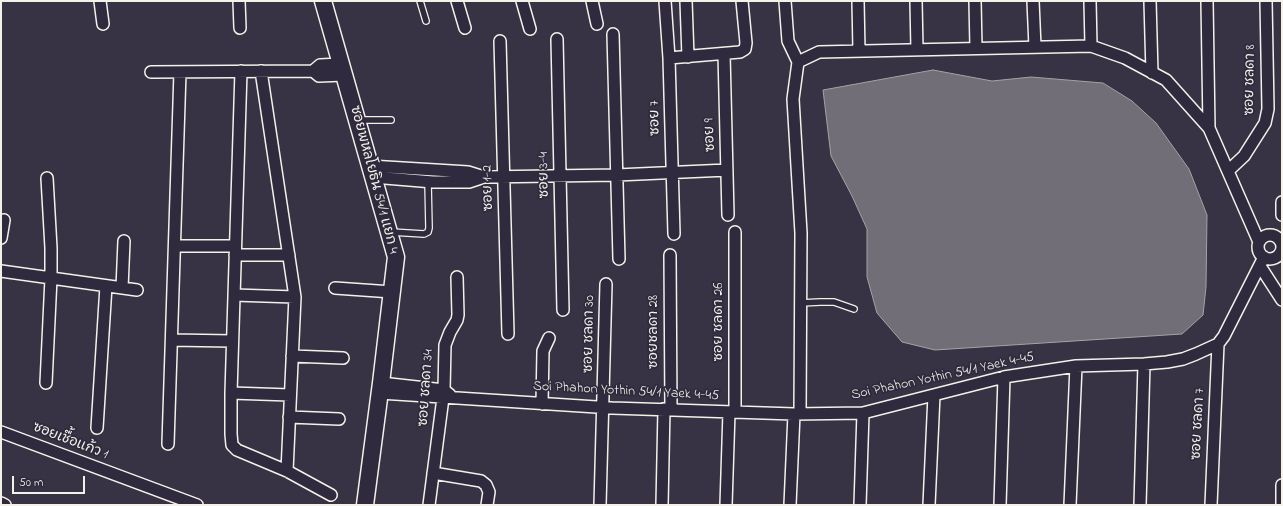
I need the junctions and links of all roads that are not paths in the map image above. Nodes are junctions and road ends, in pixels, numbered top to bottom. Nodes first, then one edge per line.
1 (100, 1) edge
2 (238, 1) edge
3 (323, 1) edge
4 (420, 1) edge
5 (457, 1) edge
6 (522, 1) edge
7 (592, 1) edge
8 (665, 1) edge
9 (686, 1) edge
10 (742, 1) edge
11 (785, 1) edge
12 (858, 1) edge
13 (916, 1) edge
14 (975, 1) edge
15 (1034, 1) edge
16 (1090, 1) edge
17 (1150, 1) edge
18 (1207, 1) edge
19 (1266, 1) edge
20 (426, 21) dead end
21 (103, 24) dead end
22 (597, 24) dead end
23 (240, 28) dead end
24 (465, 28) dead end
25 (530, 29) dead end
26 (613, 34) dead end
27 (557, 39) dead end
28 (500, 40) dead end
29 (1091, 46) junction
30 (1034, 47) junction
31 (976, 48) junction
32 (917, 50) junction
33 (859, 51) junction
34 (724, 54) junction
35 (688, 57) junction
36 (669, 58) junction
37 (798, 62) junction
38 (343, 70) junction
39 (241, 71) junction
40 (261, 71) junction
41 (151, 72) dead end
42 (180, 72) junction
43 (1152, 73) junction
44 (357, 120) junction
45 (391, 120) dead end
46 (1209, 128) junction
47 (727, 170) junction
48 (1228, 171) junction
49 (372, 172) junction
50 (672, 173) junction
51 (617, 175) junction
52 (560, 176) junction
53 (484, 177) junction
54 (504, 177) junction
55 (47, 178) dead end
56 (428, 182) junction
57 (1282, 202) edge
58 (728, 215) dead end
59 (1282, 215) edge
60 (4, 220) dead end
61 (389, 232) junction
62 (735, 232) dead end
63 (674, 234) dead end
64 (1, 238) edge
65 (124, 241) dead end
66 (1281, 241) edge
67 (1259, 242) junction
68 (175, 246) junction
69 (235, 251) junction
70 (289, 255) junction
71 (670, 255) dead end
72 (619, 259) dead end
73 (1262, 262) junction
74 (1, 271) edge
75 (457, 277) dead end
76 (51, 278) junction
77 (606, 284) dead end
78 (106, 286) junction
79 (122, 288) junction
80 (335, 288) dead end
81 (137, 290) dead end
82 (392, 292) junction
83 (234, 295) junction
84 (295, 297) junction
85 (1282, 300) edge
86 (801, 303) junction
87 (854, 309) dead end
88 (563, 310) dead end
89 (508, 334) dead end
90 (549, 338) dead end
91 (172, 340) junction
92 (232, 341) junction
93 (1218, 344) junction
94 (292, 356) junction
95 (343, 358) dead end
96 (1144, 364) junction
97 (1076, 366) junction
98 (1004, 377) junction
99 (46, 383) dead end
100 (380, 388) junction
101 (231, 393) junction
102 (290, 395) junction
103 (447, 395) junction
104 (934, 396) junction
105 (542, 404) junction
106 (603, 408) junction
107 (668, 409) junction
108 (732, 412) junction
109 (863, 413) junction
110 (797, 414) junction
111 (289, 417) junction
112 (339, 419) dead end
113 (97, 428) dead end
114 (1, 432) edge
115 (168, 444) dead end
116 (287, 472) junction
117 (433, 473) junction
118 (1282, 485) edge
119 (1282, 494) edge
120 (331, 495) dead end
121 (1, 503) edge
122 (5, 505) edge
123 (197, 505) edge
124 (365, 505) edge
125 (429, 505) edge
126 (487, 505) edge
127 (600, 505) edge
128 (662, 505) edge
129 (726, 505) edge
130 (790, 505) edge
131 (860, 505) edge
132 (929, 505) edge
133 (1000, 505) edge
134 (1070, 505) edge
135 (1140, 505) edge
136 (1211, 505) edge
137 (1282, 505) edge

1 - 21 street
2 - 23 street
3 - 38 street, ซอยพหลโยธิน 54/1 แยก 4
4 - 20 lane
5 - 24 street
6 - 25 street
7 - 22 street
8 - 36 street, ซอย 7
9 - 35 street
10 - 34 street
11 - 37 street
12 - 33 street
13 - 32 street
14 - 31 street
15 - 30 street
16 - 29 street
17 - 43 street
18 - 46 street
19 - 48 street, ซอย ชลดา 8
26 - 51 street
27 - 52 street, ซอย 3-4
28 - 54 street, ซอย 1-2
29 - 30 street
29 - 43 street
30 - 31 street
31 - 32 street
32 - 33 street
33 - 37 street
34 - 35 street
34 - 47 street, ซอย 9
35 - 36 street
36 - 50 street, ซอย 7
37 - 86 street
38 - 40 street
38 - 44 street, ซอยพหลโยธิน 54/1 แยก 4
39 - 40 street
39 - 42 street
39 - 69 street
40 - 70 street
41 - 42 street
42 - 68 street
43 - 46 street
44 - 45 lane
44 - 49 street, ซอยพหลโยธิน 54/1 แยก 4
46 - 48 street
47 - 50 street
47 - 58 street, ซอย 9
48 - 67 street
49 - 53 street
49 - 56 street
49 - 61 street, ซอยพหลโยธิน 54/1 แยก 4
50 - 51 street
50 - 63 street, ซอย 7
51 - 52 street
51 - 72 street
52 - 54 street
52 - 88 street, ซอย 3-4
53 - 54 street
53 - 56 street
54 - 89 street, ซอย 1-2
55 - 76 street
56 - 61 lane
57 - 59 street
60 - 64 street
61 - 82 street, ซอยพหลโยธิน 54/1 แยก 4
62 - 108 street, ซอย ชลดา 26
65 - 79 street
66 - 67 street
66 - 73 street
67 - 73 street
68 - 69 street
68 - 91 street
69 - 70 street
69 - 83 street
70 - 84 street
71 - 107 street, ซอยชลดา 28
73 - 85 street
73 - 93 street
74 - 76 street
75 - 103 street, ซอย ชลดา 34
76 - 78 street
76 - 99 street
77 - 106 street, ซอย ชลดา 30
78 - 79 street
78 - 113 street
79 - 81 street
80 - 82 street
82 - 100 street, ซอยพหลโยธิน 54/1 แยก 4
83 - 84 street
83 - 92 street
84 - 94 street
86 - 87 lane
86 - 110 street
90 - 105 street
91 - 92 street
91 - 115 street
92 - 101 street
93 - 96 street, Soi Phahon Yothin 54/1 Yaek 4-45
93 - 136 street, ซอย ชลดา 7
94 - 95 street
94 - 102 street
96 - 97 street, Soi Phahon Yothin 54/1 Yaek 4-45
96 - 135 street
97 - 98 street, Soi Phahon Yothin 54/1 Yaek 4-45
97 - 134 street
98 - 104 street, Soi Phahon Yothin 54/1 Yaek 4-45
98 - 133 street
100 - 103 street, Soi Phahon Yothin 54/1 Yaek 4-45
100 - 124 street, ซอยพหลโยธิน 54/1 แยก 4
101 - 102 street
101 - 116 street
102 - 111 street
103 - 105 street, Soi Phahon Yothin 54/1 Yaek 4-45
103 - 117 street, ซอย ชลดา 34
104 - 109 street, Soi Phahon Yothin 54/1 Yaek 4-45
104 - 132 street
105 - 106 street, Soi Phahon Yothin 54/1 Yaek 4-45
106 - 107 street, Soi Phahon Yothin 54/1 Yaek 4-45
106 - 127 street, ซอย ชลดา 30
107 - 108 street, Soi Phahon Yothin 54/1 Yaek 4-45
107 - 128 street, ซอยชลดา 28
108 - 110 street, Soi Phahon Yothin 54/1 Yaek 4-45
108 - 129 street, ซอย ชลดา 26
109 - 110 street, Soi Phahon Yothin 54/1 Yaek 4-45
109 - 131 street
110 - 130 street
111 - 112 street
111 - 116 street
114 - 123 street, ซอยเชื้อแก้ว 1
116 - 120 street
117 - 125 street, ซอย ชลดา 34
117 - 126 street
118 - 119 street
119 - 137 street
121 - 122 street

